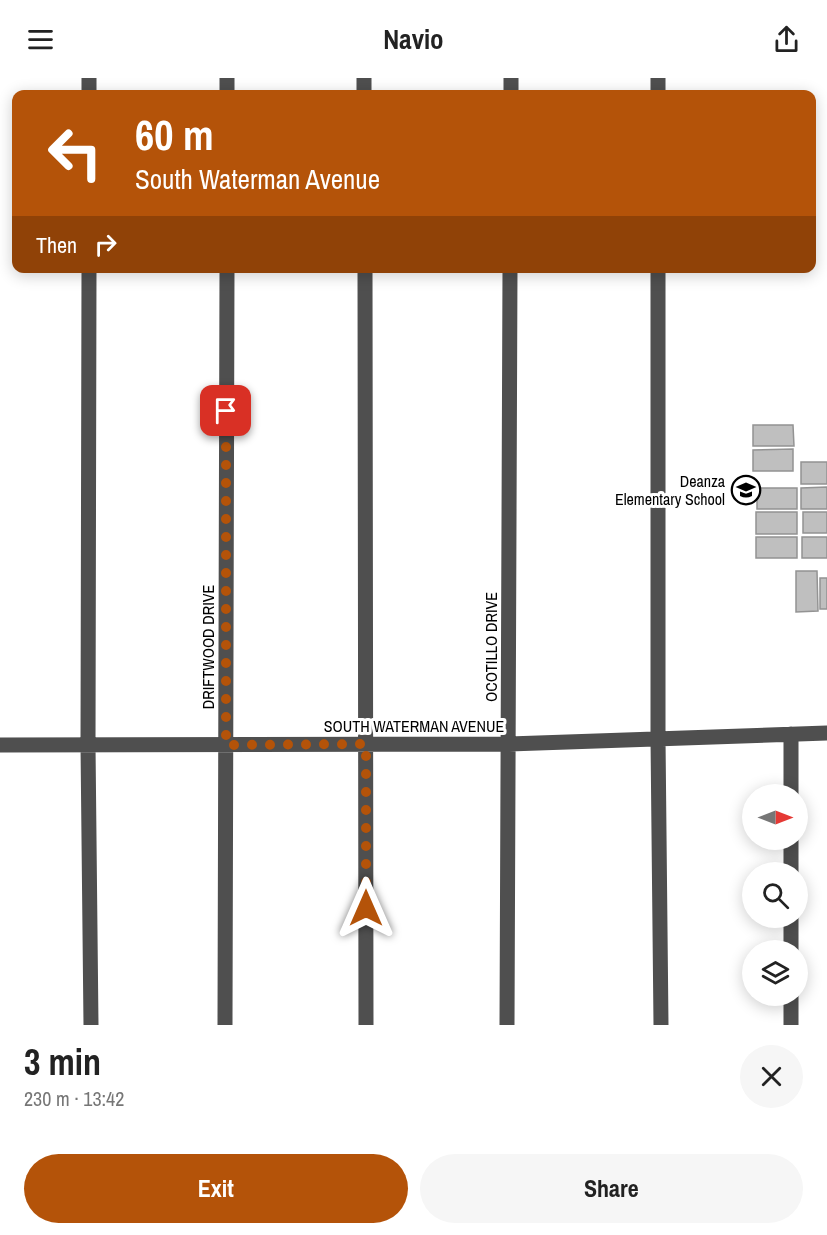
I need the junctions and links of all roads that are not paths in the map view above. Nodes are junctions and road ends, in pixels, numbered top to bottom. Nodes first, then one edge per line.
1 (89, 273) edge
2 (227, 273) edge
3 (365, 273) edge
4 (510, 273) edge
5 (658, 273) edge
6 (827, 733) edge
7 (791, 734) junction
8 (658, 738) junction
9 (366, 744) junction
10 (509, 744) junction
11 (88, 745) junction
12 (226, 745) junction
13 (0, 746) edge
14 (791, 784) edge
15 (791, 1006) edge
16 (91, 1025) edge
17 (225, 1025) edge
18 (366, 1025) edge
19 (507, 1025) edge
20 (661, 1025) edge
21 (791, 1025) edge

1 - 11 street
2 - 12 street, DRIFTWOOD DRIVE
3 - 9 street
4 - 10 street, OCOTILLO DRIVE
5 - 8 street
6 - 7 street, SOUTH WATERMAN AVENUE
7 - 8 street, SOUTH WATERMAN AVENUE
7 - 14 street
8 - 10 street, SOUTH WATERMAN AVENUE
8 - 20 street
9 - 10 street, SOUTH WATERMAN AVENUE
9 - 12 street, SOUTH WATERMAN AVENUE
9 - 18 street
10 - 19 street, OCOTILLO DRIVE
11 - 12 street, SOUTH WATERMAN AVENUE
11 - 13 street, SOUTH WATERMAN AVENUE
11 - 16 street
12 - 17 street, DRIFTWOOD DRIVE
15 - 21 street

